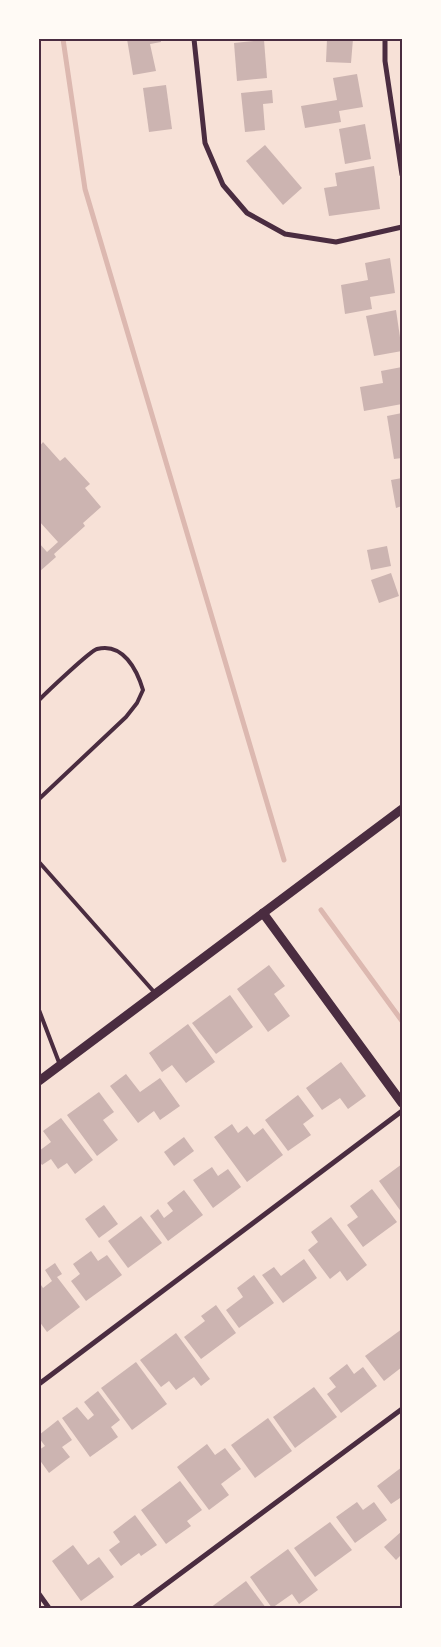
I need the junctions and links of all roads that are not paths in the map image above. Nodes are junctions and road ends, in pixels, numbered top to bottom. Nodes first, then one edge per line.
1 (194, 39) edge
2 (385, 39) edge
3 (402, 175) edge
4 (402, 227) edge
5 (39, 700) edge
6 (39, 799) edge
7 (402, 809) edge
8 (39, 862) edge
9 (263, 913) junction
10 (156, 994) junction
11 (39, 1010) edge
12 (60, 1065) junction
13 (39, 1081) edge
14 (402, 1103) edge
15 (402, 1111) edge
16 (39, 1384) edge
17 (402, 1409) edge
18 (39, 1594) edge
19 (49, 1608) edge
20 (134, 1608) edge

1 - 4 street
2 - 3 street
5 - 6 lane
7 - 9 street
8 - 10 lane
9 - 10 street
9 - 14 street
10 - 12 street
11 - 12 lane
12 - 13 street
15 - 16 street
17 - 20 street
18 - 19 street

